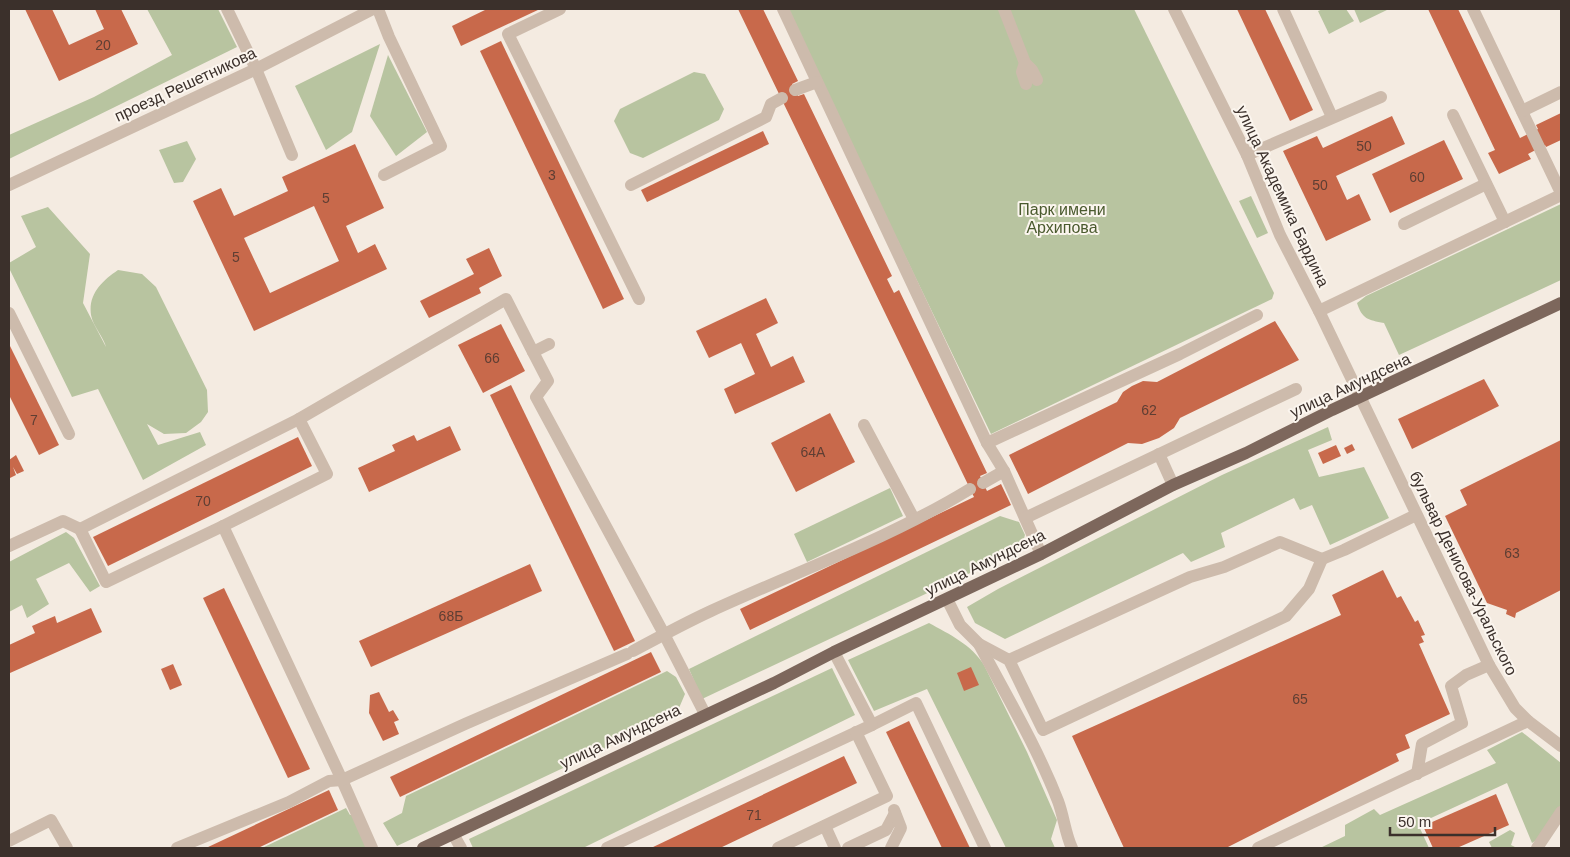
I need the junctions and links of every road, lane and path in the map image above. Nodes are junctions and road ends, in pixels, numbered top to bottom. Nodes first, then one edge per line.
1 (226, 9) edge
2 (373, 9) edge
3 (378, 9) edge
4 (560, 9) edge
5 (783, 9) edge
6 (1004, 9) edge
7 (1174, 9) edge
8 (1283, 9) edge
9 (1473, 9) edge
10 (256, 69) junction
11 (817, 82) junction
12 (1032, 82) dead end
13 (795, 90) dead end
14 (1561, 92) edge
15 (1381, 97) dead end
16 (782, 98) dead end
17 (1522, 111) junction
18 (1453, 115) dead end
19 (1332, 118) junction
20 (292, 155) dead end
21 (1247, 155) junction
22 (384, 175) dead end
23 (1486, 184) junction
24 (9, 185) edge
25 (631, 185) dead end
26 (1561, 194) edge
27 (1505, 222) junction
28 (1404, 224) dead end
29 (639, 299) dead end
30 (1561, 303) edge
31 (1319, 311) junction
32 (9, 313) edge
33 (1257, 315) dead end
34 (549, 344) dead end
35 (533, 352) junction
36 (1296, 389) dead end
37 (1360, 398) junction
38 (299, 419) junction
39 (864, 425) dead end
40 (69, 434) dead end
41 (988, 443) junction
42 (1159, 454) junction
43 (1004, 471) junction
44 (983, 483) dead end
45 (1173, 485) junction
46 (970, 489) dead end
47 (1416, 516) junction
48 (1025, 518) junction
49 (914, 519) junction
50 (223, 526) junction
51 (80, 529) junction
52 (9, 546) edge
53 (1041, 554) junction
54 (1322, 559) junction
55 (947, 599) junction
56 (664, 634) junction
57 (979, 644) junction
58 (834, 652) junction
59 (1009, 660) junction
60 (1489, 665) junction
61 (705, 714) junction
62 (1528, 720) junction
63 (872, 725) junction
64 (856, 732) junction
65 (1561, 746) edge
66 (1417, 774) junction
67 (342, 780) junction
68 (887, 796) junction
69 (1561, 812) edge
70 (895, 813) junction
71 (825, 826) junction
72 (454, 834) junction
73 (9, 841) edge
74 (67, 848) edge
75 (177, 848) edge
76 (372, 848) edge
77 (423, 848) edge
78 (461, 848) edge
79 (607, 848) edge
80 (778, 848) edge
81 (835, 848) edge
82 (848, 848) edge
83 (891, 848) edge
84 (985, 848) edge
85 (1072, 848) edge
86 (1261, 848) edge
87 (1537, 848) edge

1 - 10 street
2 - 10 street, проезд Решетникова
3 - 22 street
4 - 29 street
5 - 11 street
6 - 12 street
7 - 21 street, улица Академика Бардина
8 - 19 street
9 - 17 street
10 - 20 street
10 - 24 street, проезд Решетникова
11 - 13 street
11 - 41 street
14 - 17 street
15 - 19 street
16 - 25 street
17 - 26 street
18 - 23 street
19 - 21 street
21 - 31 street, улица Академика Бардина
23 - 27 street
23 - 28 street
26 - 27 street
27 - 31 street
30 - 37 main road, улица Амундсена
31 - 37 street, улица Академика Бардина
32 - 40 street
33 - 41 street
34 - 35 street
35 - 38 street
35 - 56 street
36 - 42 street
37 - 45 main road, улица Амундсена
37 - 47 street, бульвар Денисова-Уральского
38 - 50 street
38 - 51 street
39 - 49 street
41 - 43 street
42 - 45 street
42 - 48 street
43 - 44 street
43 - 48 street
45 - 53 main road, улица Амундсена
46 - 49 street
47 - 54 street
47 - 60 street, бульвар Денисова-Уральского
48 - 53 street
49 - 56 street
50 - 51 street
50 - 67 street
51 - 52 street
53 - 55 main road, улица Амундсена
54 - 59 street
54 - 59 street
55 - 57 street
55 - 58 main road, улица Амундсена
56 - 61 street
56 - 67 street
57 - 59 street
57 - 85 street
58 - 61 main road, улица Амундсена
58 - 63 street
60 - 62 street, бульвар Денисова-Уральского
60 - 66 street
61 - 72 main road, улица Амундсена
62 - 65 street, бульвар Денисова-Уральского
62 - 66 street
63 - 64 street
63 - 84 street
64 - 68 street
64 - 79 street
66 - 86 street
67 - 75 street
67 - 76 street
68 - 70 street
68 - 71 street
69 - 87 street
70 - 82 street
70 - 83 street
71 - 80 street
71 - 81 street
72 - 77 main road, улица Амундсена
72 - 78 street
73 - 74 street

